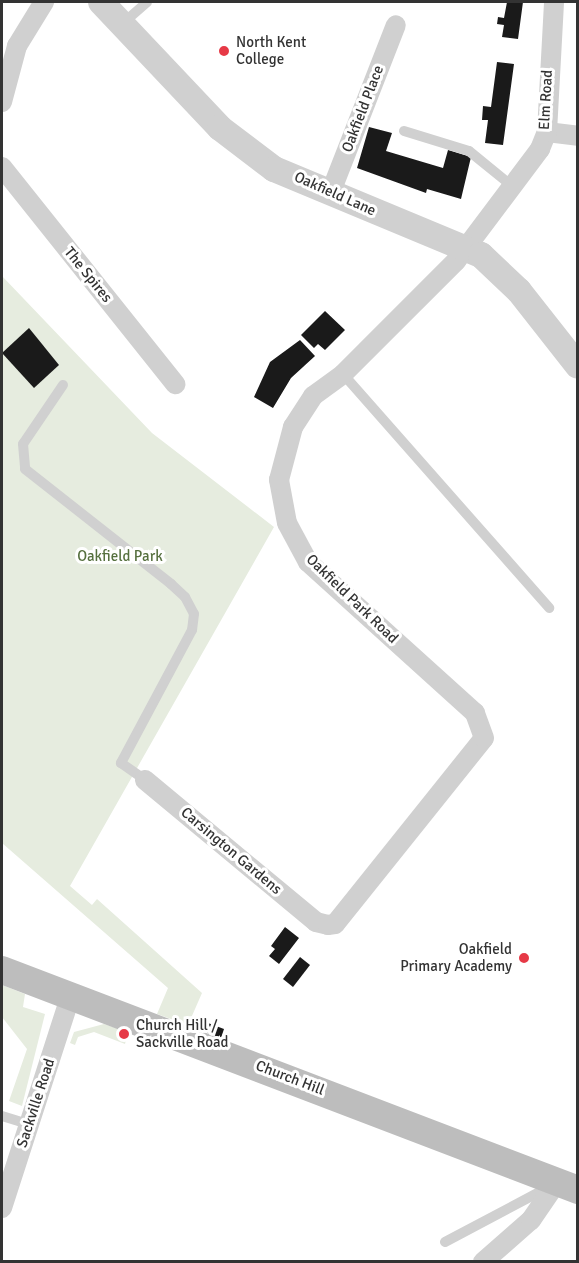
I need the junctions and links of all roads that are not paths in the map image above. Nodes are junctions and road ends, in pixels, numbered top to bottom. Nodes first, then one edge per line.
1 (44, 2) edge
2 (101, 2) edge
3 (147, 2) edge
4 (554, 2) edge
5 (122, 24) junction
6 (396, 25) dead end
7 (2, 102) edge
8 (404, 131) dead end
9 (547, 132) junction
10 (578, 136) edge
11 (2, 167) edge
12 (512, 186) junction
13 (330, 194) junction
14 (466, 246) junction
15 (578, 366) edge
16 (343, 374) junction
17 (176, 384) dead end
18 (63, 385) dead end
19 (549, 608) dead end
20 (145, 780) joint
21 (316, 922) joint
22 (2, 970) edge
23 (70, 997) junction
24 (2, 1116) edge
25 (29, 1124) junction
26 (567, 1186) edge
27 (2, 1208) edge
28 (445, 1242) dead end
29 (483, 1262) edge

1 - 7 street
2 - 5 street, Oakfield Lane
3 - 5 lane
4 - 9 street, Elm Road
5 - 13 street, Oakfield Lane
6 - 13 street, Oakfield Place
8 - 12 lane
9 - 10 street
9 - 12 street, Elm Road
11 - 17 street, The Spires
12 - 14 street, Elm Road
13 - 14 street, Oakfield Lane
14 - 15 street, Oakfield Lane
14 - 16 street, Oakfield Park Road
16 - 19 lane
16 - 21 street, Oakfield Park Road
18 - 20 lane
20 - 21 street, Carsington Gardens
22 - 23 main road, Church Hill
23 - 25 street, Sackville Road
23 - 26 main road, Church Hill
24 - 25 lane
25 - 27 street, Sackville Road
26 - 28 lane
26 - 29 street

